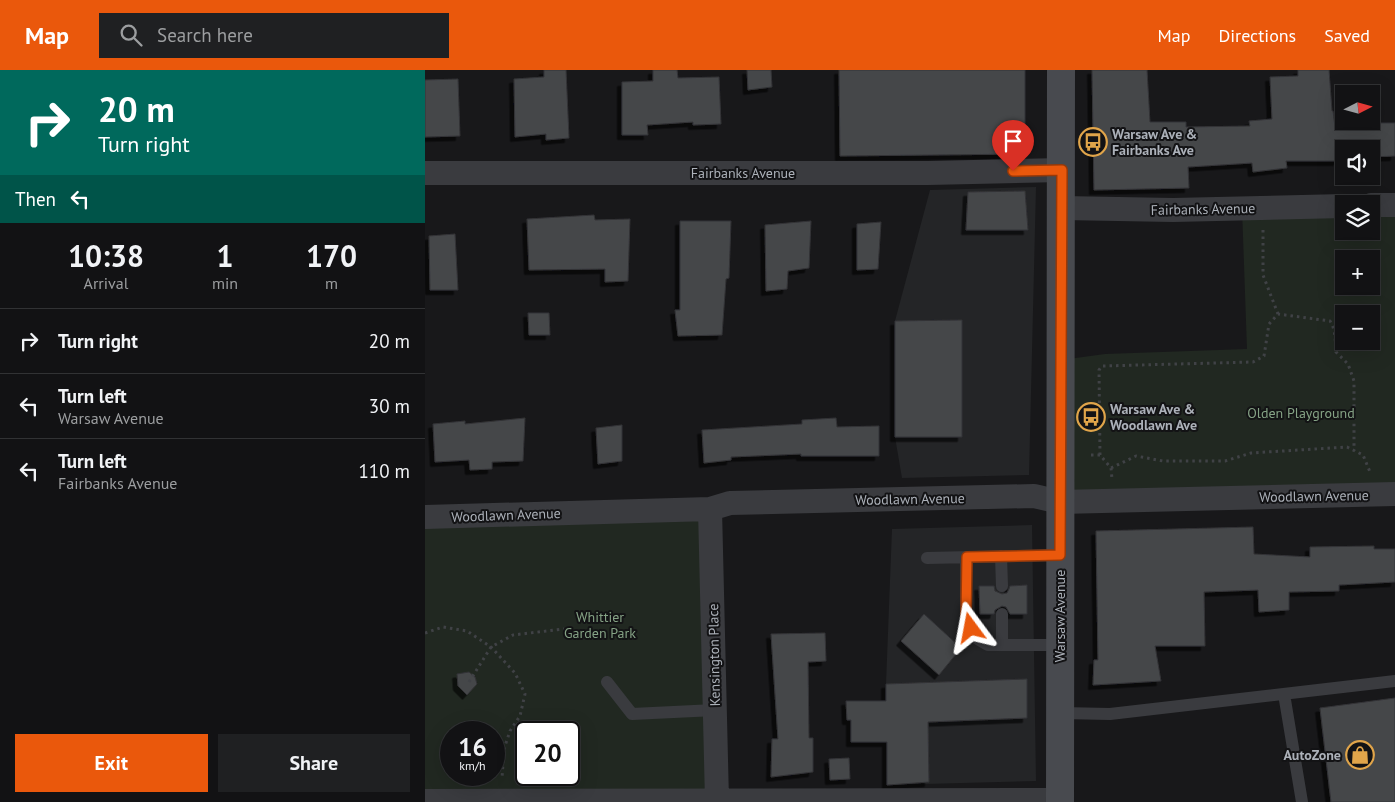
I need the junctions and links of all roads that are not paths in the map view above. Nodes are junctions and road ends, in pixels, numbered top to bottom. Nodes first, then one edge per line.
1 (1061, 70) edge
2 (1062, 170) junction
3 (425, 173) edge
4 (1380, 205) edge
5 (1395, 205) edge
6 (1335, 206) edge
7 (1062, 208) junction
8 (1395, 494) edge
9 (1060, 502) junction
10 (710, 509) junction
11 (425, 517) edge
12 (1060, 555) junction
13 (1001, 556) junction
14 (967, 557) junction
15 (927, 558) dead end
16 (1001, 586) dead end
17 (1002, 614) dead end
18 (1002, 645) junction
19 (1060, 645) junction
20 (1395, 681) edge
21 (607, 682) dead end
22 (1284, 694) junction
23 (715, 710) junction
24 (1061, 713) junction
25 (717, 800) junction
26 (425, 801) edge
27 (1061, 801) edge
28 (1302, 802) edge

1 - 2 main road, Warsaw Avenue
2 - 3 street, Fairbanks Avenue
2 - 7 main road, Warsaw Avenue
4 - 5 street
6 - 7 street, Fairbanks Avenue
7 - 9 main road, Warsaw Avenue
8 - 9 street, Woodlawn Avenue
9 - 10 street, Woodlawn Avenue
9 - 12 main road, Warsaw Avenue
10 - 11 street, Woodlawn Avenue
10 - 23 street, Kensington Place
12 - 13 lane
12 - 19 main road, Warsaw Avenue
13 - 14 lane
13 - 16 lane
14 - 15 lane
14 - 18 lane
17 - 18 lane
18 - 19 lane
19 - 24 main road, Warsaw Avenue
20 - 22 lane
21 - 23 lane
22 - 24 lane
22 - 28 lane
23 - 25 street, Kensington Place
24 - 27 main road, Warsaw Avenue
25 - 26 street
25 - 27 street

